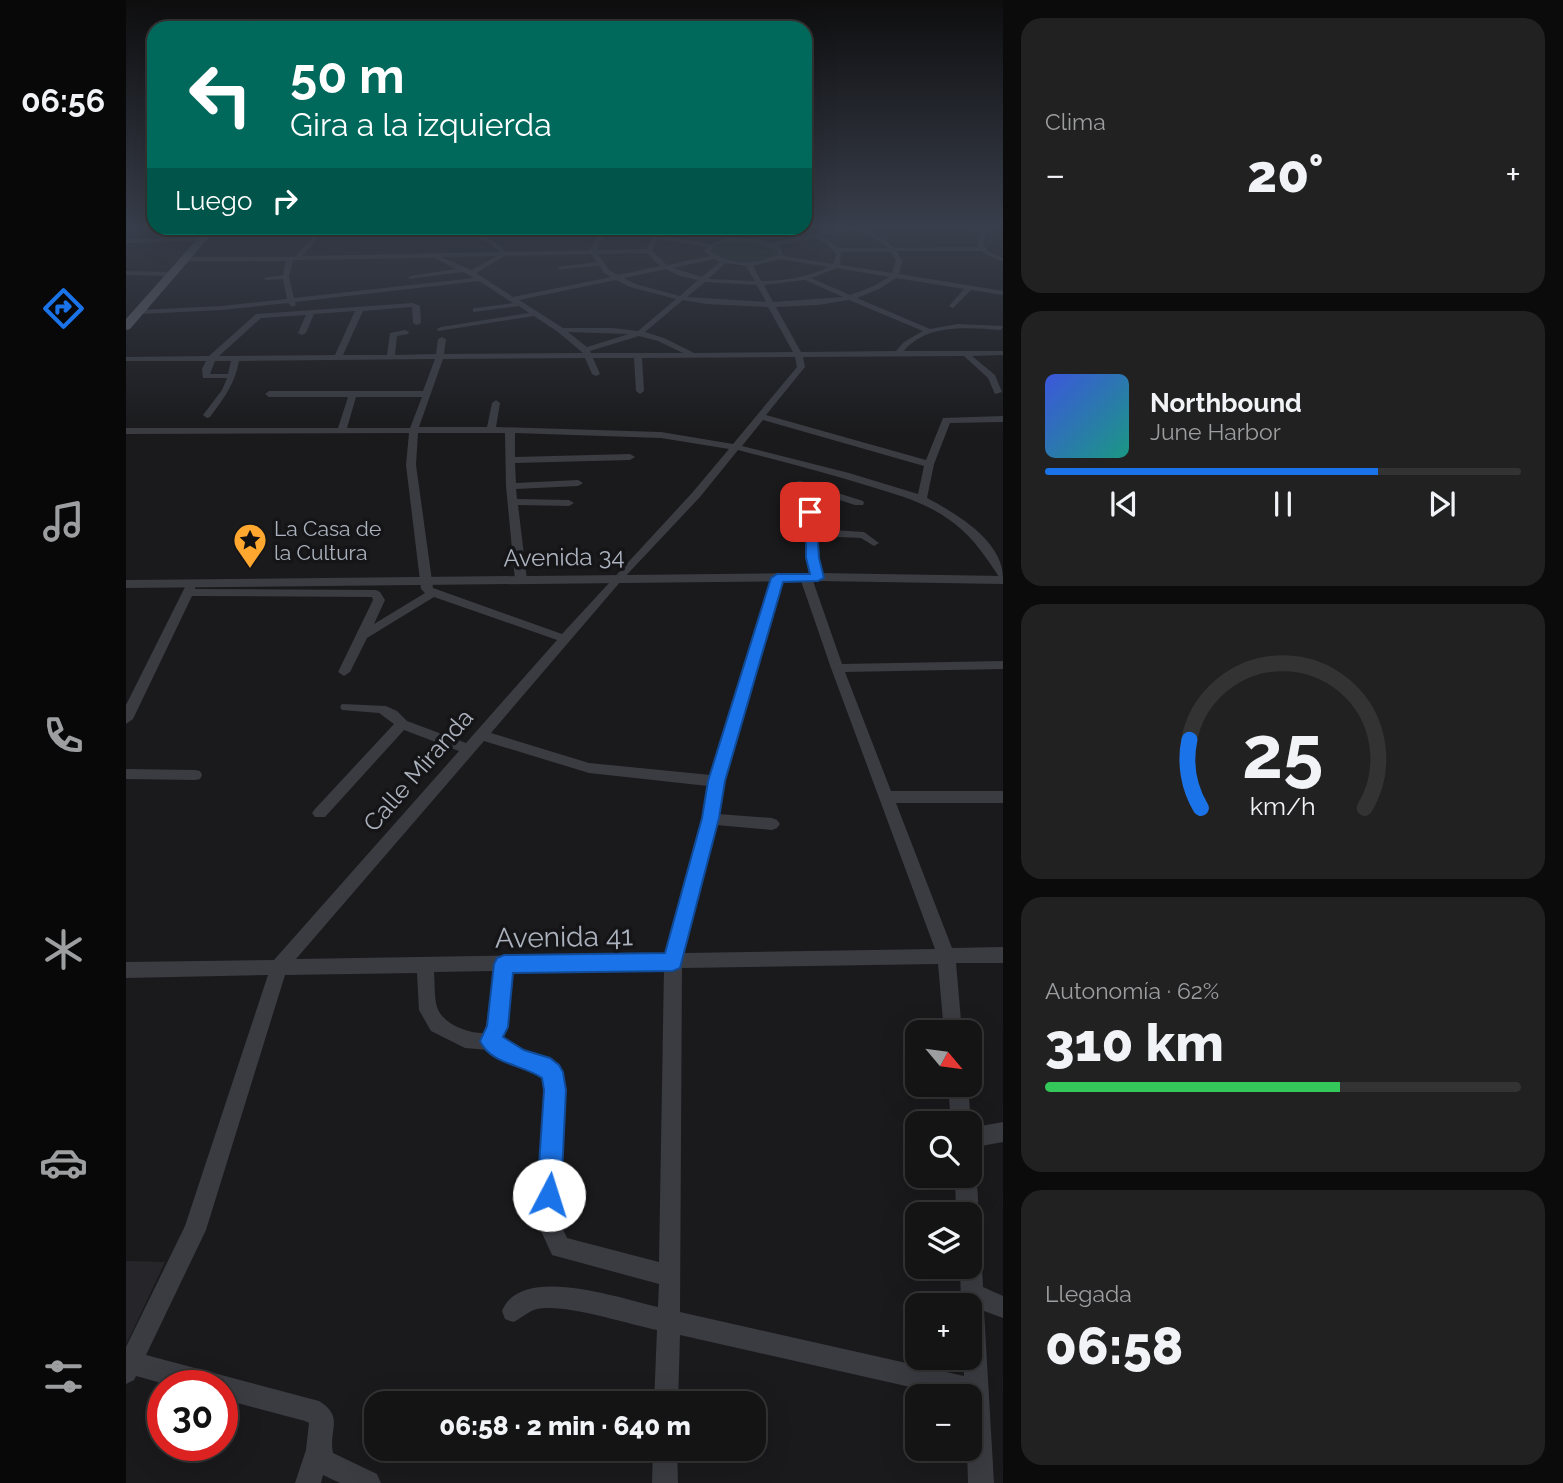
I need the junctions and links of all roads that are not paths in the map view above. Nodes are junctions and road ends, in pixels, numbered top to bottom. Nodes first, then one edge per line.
1 (152, 296) edge
2 (317, 296) edge
3 (508, 296) edge
4 (526, 296) edge
5 (675, 296) edge
6 (767, 296) edge
7 (962, 296) edge
8 (850, 297) joint
9 (682, 298) junction
10 (290, 299) junction
11 (513, 299) junction
12 (521, 304) junction
13 (772, 306) junction
14 (953, 306) dead end
15 (476, 310) dead end
16 (139, 312) junction
17 (311, 312) junction
18 (359, 312) dead end
19 (294, 313) junction
20 (535, 313) junction
21 (418, 323) dead end
22 (127, 324) edge
23 (1000, 328) edge
24 (561, 330) junction
25 (929, 331) junction
26 (405, 332) dead end
27 (302, 333) dead end
28 (640, 333) junction
29 (994, 344) dead end
30 (991, 353) junction
31 (1003, 353) edge
32 (587, 354) junction
33 (898, 354) junction
34 (967, 354) junction
35 (693, 355) junction
36 (798, 355) junction
37 (638, 356) junction
38 (391, 357) junction
39 (440, 357) junction
40 (212, 358) junction
41 (338, 358) junction
42 (126, 359) edge
43 (235, 359) junction
44 (596, 374) dead end
45 (232, 376) junction
46 (640, 391) dead end
47 (998, 392) dead end
48 (269, 394) dead end
49 (353, 394) junction
50 (428, 394) junction
51 (496, 403) dead end
52 (207, 415) dead end
53 (761, 416) junction
54 (1003, 419) edge
55 (414, 430) junction
56 (491, 430) junction
57 (510, 430) junction
58 (341, 431) junction
59 (126, 432) edge
60 (736, 447) junction
61 (630, 457) dead end
62 (511, 460) junction
63 (929, 464) junction
64 (846, 475) junction
65 (578, 483) dead end
66 (800, 484) dead end
67 (511, 486) junction
68 (824, 496) junction
69 (922, 499) junction
70 (513, 502) junction
71 (569, 503) dead end
72 (859, 503) dead end
73 (810, 512) dead end
74 (811, 532) junction
75 (874, 543) dead end
76 (777, 578) junction
77 (812, 578) junction
78 (1003, 578) edge
79 (617, 579) junction
80 (521, 580) junction
81 (126, 584) edge
82 (429, 587) junction
83 (189, 588) junction
84 (364, 636) junction
85 (565, 639) junction
86 (1003, 665) edge
87 (837, 668) junction
88 (344, 672) dead end
89 (347, 707) dead end
90 (126, 719) edge
91 (402, 724) junction
92 (482, 735) junction
93 (469, 749) junction
94 (126, 774) edge
95 (195, 775) dead end
96 (716, 781) junction
97 (887, 797) junction
98 (1003, 797) edge
99 (320, 813) dead end
100 (710, 818) junction
101 (772, 824) dead end
102 (946, 954) junction
103 (1003, 955) edge
104 (673, 962) junction
105 (504, 964) junction
106 (425, 965) junction
107 (279, 967) junction
108 (126, 970) edge
109 (952, 1020) edge
110 (491, 1041) junction
111 (1003, 1132) edge
112 (982, 1136) edge
113 (670, 1276) junction
114 (982, 1298) edge
115 (1003, 1307) edge
116 (513, 1311) dead end
117 (667, 1322) junction
118 (128, 1368) edge
119 (147, 1372) edge
120 (948, 1384) edge
121 (666, 1391) edge
122 (238, 1392) edge
123 (319, 1450) junction
124 (665, 1461) edge
125 (980, 1461) edge
126 (309, 1483) edge
127 (368, 1483) edge
128 (664, 1483) edge
129 (981, 1483) edge

1 - 16 main road
2 - 10 street
3 - 11 street
4 - 11 street
5 - 9 street
6 - 13 street
7 - 14 street
8 - 13 street
8 - 25 street
9 - 13 street
9 - 28 street
10 - 16 street
10 - 19 street
11 - 12 street
12 - 15 street
12 - 20 street
13 - 36 street
16 - 22 main road
17 - 19 street
17 - 21 street
17 - 27 street
18 - 41 street
19 - 40 street
20 - 24 street
20 - 39 street
23 - 25 street
24 - 28 street
24 - 32 street
25 - 33 street
26 - 38 street
28 - 32 street
28 - 35 street
29 - 30 street
30 - 31 street
30 - 34 street
32 - 37 street
32 - 39 street
32 - 44 street
33 - 34 street
33 - 36 street
34 - 47 street
35 - 36 street
35 - 37 street
36 - 53 street, Calle Miranda
37 - 46 street
38 - 39 street
38 - 41 street
39 - 50 street
40 - 42 street
40 - 43 street
40 - 45 street
41 - 43 street
43 - 45 street
45 - 52 street
48 - 49 street
49 - 50 street
49 - 58 street
50 - 55 street
51 - 56 street
53 - 60 street, Calle Miranda
53 - 63 street
54 - 63 street
55 - 56 street
55 - 58 street
55 - 82 street
56 - 57 street
57 - 60 street
57 - 62 street
58 - 59 street
60 - 64 street
60 - 79 street, Calle Miranda
61 - 62 street
62 - 67 street
63 - 69 street
64 - 68 street
64 - 69 street
65 - 67 street
66 - 68 street
67 - 70 street
68 - 72 street
69 - 78 street
70 - 71 street
70 - 80 street
73 - 74 street
74 - 75 street
74 - 77 street
76 - 77 street, Avenida 34
76 - 79 street, Avenida 34
76 - 96 street
77 - 78 street, Avenida 34
77 - 87 street
79 - 80 street, Avenida 34
79 - 85 street, Calle Miranda
80 - 82 street, Avenida 34
81 - 83 street, Avenida 34
82 - 83 street, Avenida 34
82 - 84 street
82 - 85 street
83 - 84 street
83 - 90 street
84 - 88 street
85 - 92 street, Calle Miranda
86 - 87 street
87 - 97 street
89 - 91 street
91 - 93 street
91 - 99 street
92 - 93 street, Calle Miranda
92 - 96 street
93 - 107 street, Calle Miranda
94 - 95 street
96 - 100 street
97 - 98 street
97 - 102 street
100 - 101 street
100 - 104 street
102 - 103 street, Avenida 41
102 - 104 street, Avenida 41
102 - 109 street
104 - 105 street, Avenida 41
104 - 113 street
105 - 106 street, Avenida 41
105 - 110 street
106 - 107 street, Avenida 41
106 - 110 street
107 - 108 street, Avenida 41
107 - 118 street, Calle Miranda
110 - 113 street
111 - 112 street
113 - 117 street
114 - 115 street
116 - 117 street
117 - 120 street
117 - 121 street
118 - 119 street
122 - 123 street
123 - 126 street
123 - 127 street
124 - 128 street
125 - 129 street

